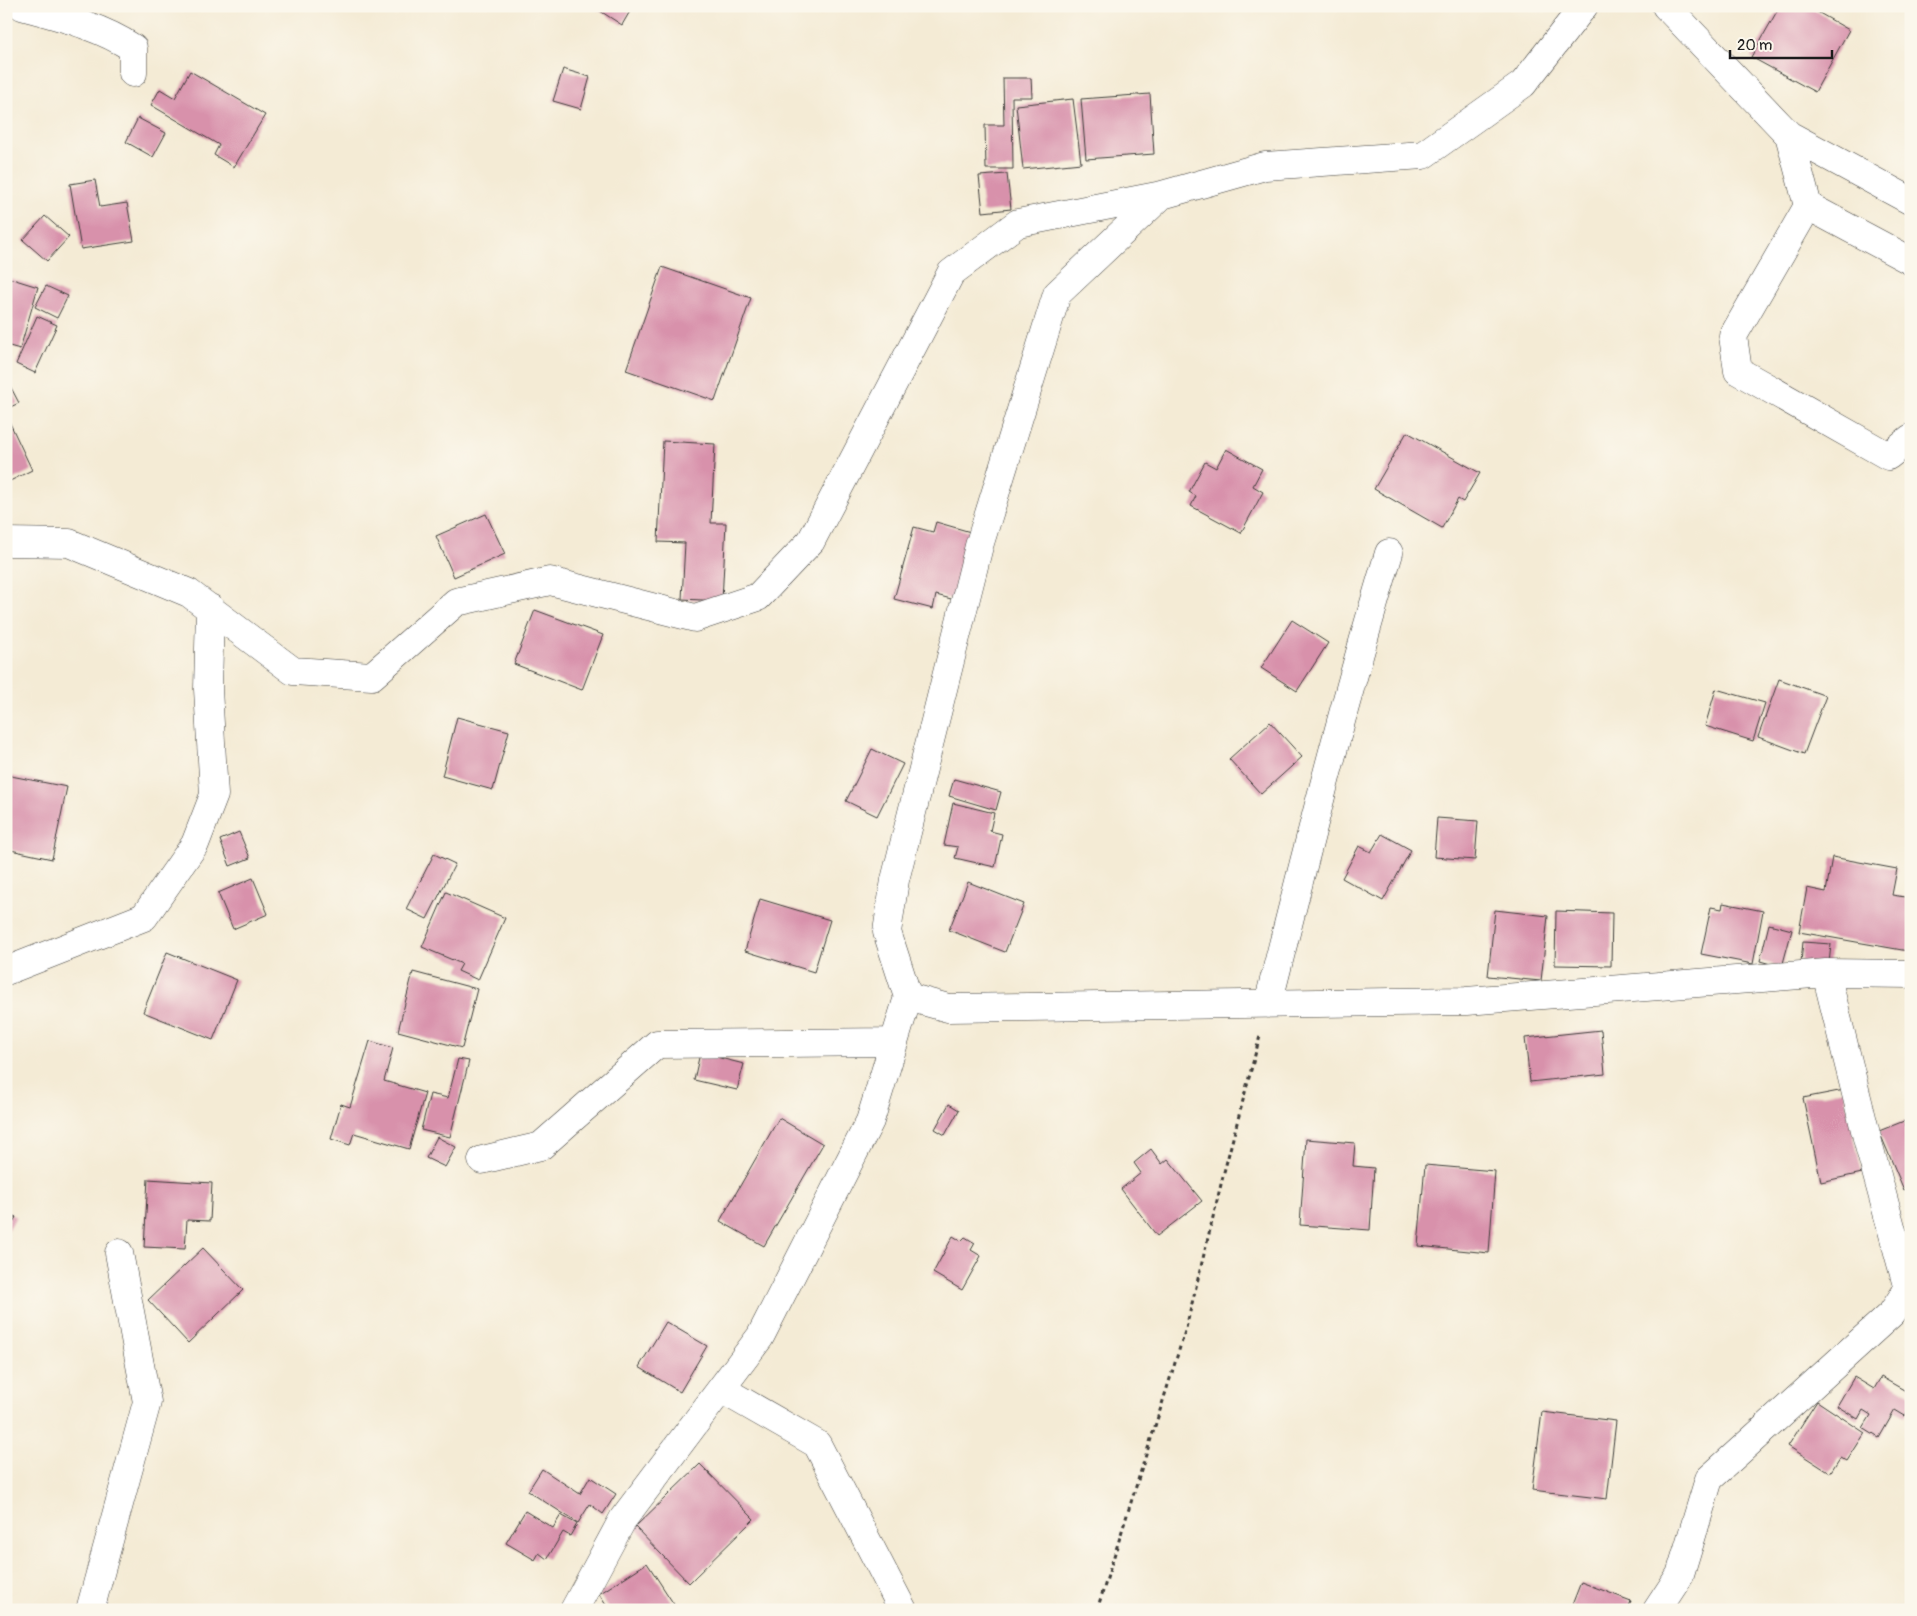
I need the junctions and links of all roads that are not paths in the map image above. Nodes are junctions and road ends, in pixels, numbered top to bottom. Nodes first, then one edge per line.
1 (22, 6) edge
2 (1584, 6) edge
3 (1666, 6) edge
4 (133, 73) dead end
5 (1789, 135) junction
6 (1162, 195) junction
7 (1911, 201) edge
8 (1808, 206) junction
9 (1911, 261) edge
10 (1911, 438) edge
11 (6, 542) edge
12 (1389, 553) dead end
13 (210, 608) junction
14 (6, 972) edge
15 (1826, 973) junction
16 (1911, 974) edge
17 (908, 997) junction
18 (1268, 1004) junction
19 (894, 1042) junction
20 (482, 1160) dead end
21 (119, 1253) dead end
22 (721, 1389) junction
23 (90, 1610) edge
24 (574, 1610) edge
25 (903, 1610) edge
26 (1657, 1610) edge

1 - 4 street
2 - 6 street
3 - 5 street
5 - 7 street
5 - 8 street
6 - 13 street
6 - 17 street
8 - 9 street
8 - 10 street
11 - 13 street
12 - 18 street
13 - 14 street
15 - 16 street
15 - 18 street
15 - 26 street
17 - 18 street
17 - 19 street
19 - 20 street
19 - 22 street
21 - 23 street
22 - 24 street
22 - 25 street

